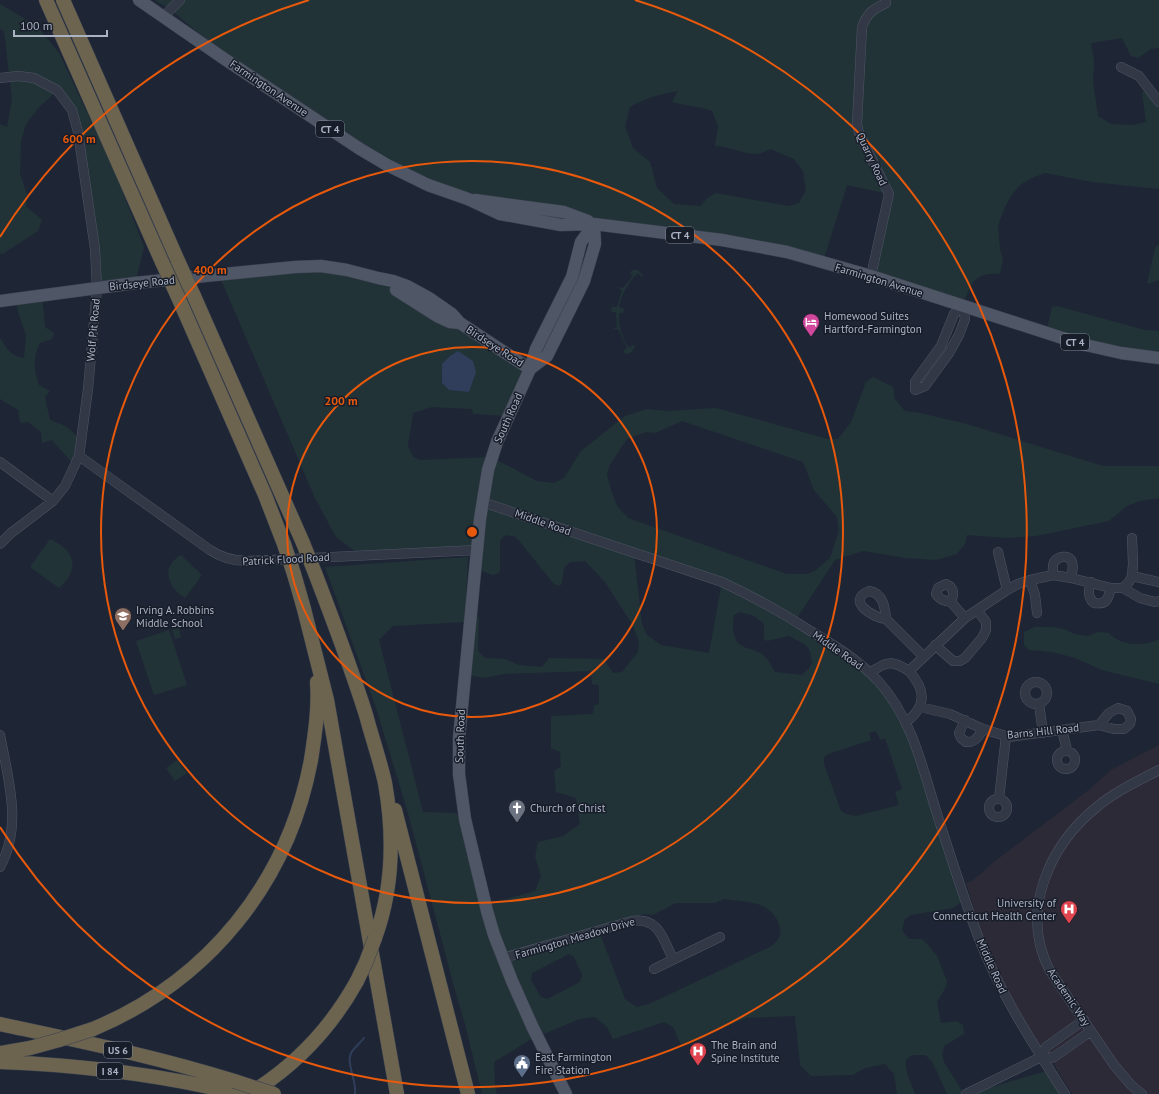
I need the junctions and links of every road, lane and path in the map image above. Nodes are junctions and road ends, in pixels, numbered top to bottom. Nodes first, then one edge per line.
1 (46, 0) edge
2 (63, 0) edge
3 (73, 0) edge
4 (139, 0) edge
5 (180, 0) edge
6 (886, 3) dead end
7 (163, 17) junction
8 (76, 29) junction
9 (1121, 67) dead end
10 (0, 78) edge
11 (1159, 102) edge
12 (594, 224) junction
13 (871, 276) junction
14 (97, 288) junction
15 (0, 301) edge
16 (963, 306) junction
17 (1159, 358) edge
18 (530, 369) junction
19 (79, 456) junction
20 (0, 462) edge
21 (53, 501) junction
22 (482, 502) junction
23 (1132, 538) dead end
24 (0, 544) edge
25 (477, 550) junction
26 (998, 552) dead end
27 (1053, 575) junction
28 (1132, 576) junction
29 (1070, 578) junction
30 (1030, 580) junction
31 (1091, 582) junction
32 (1159, 582) edge
33 (1111, 588) junction
34 (1123, 588) junction
35 (1007, 590) junction
36 (1159, 601) edge
37 (952, 602) dead end
38 (977, 610) junction
39 (1037, 612) dead end
40 (965, 618) junction
41 (886, 619) dead end
42 (313, 643) junction
43 (935, 645) junction
44 (923, 656) junction
45 (909, 671) junction
46 (870, 673) junction
47 (1039, 704) dead end
48 (920, 707) junction
49 (965, 720) junction
50 (906, 722) junction
51 (1099, 725) dead end
52 (983, 729) junction
53 (1062, 730) junction
54 (1044, 733) junction
55 (0, 736) edge
56 (1006, 736) junction
57 (1067, 750) dead end
58 (1159, 770) edge
59 (385, 782) junction
60 (998, 799) dead end
61 (0, 867) edge
62 (720, 937) dead end
63 (503, 958) junction
64 (673, 959) junction
65 (654, 969) dead end
66 (1084, 1020) junction
67 (0, 1024) edge
68 (1091, 1031) junction
69 (0, 1053) edge
70 (1041, 1057) junction
71 (0, 1062) edge
72 (240, 1094) edge
73 (249, 1094) edge
74 (274, 1094) edge
75 (397, 1094) edge
76 (468, 1094) edge
77 (566, 1094) edge
78 (966, 1094) edge
79 (1065, 1094) edge
80 (1142, 1094) edge

1 - 42 highway, bridge
2 - 8 highway
3 - 8 highway
4 - 7 main road, Farmington Avenue / CT 4
5 - 7 street
6 - 13 street, Quarry Road
7 - 12 main road, Farmington Avenue / CT 4
8 - 59 highway, bridge
9 - 11 street
10 - 14 street, Wolf Pit Road
12 - 13 main road, Farmington Avenue / CT 4
12 - 18 main road, South Road
13 - 16 main road, Farmington Avenue / CT 4
14 - 15 main road, Birdseye Road
14 - 18 main road, Birdseye Road
14 - 19 street, Wolf Pit Road
16 - 16 street
16 - 17 main road, Farmington Avenue / CT 4
18 - 22 main road, South Road
19 - 21 street, Wolf Pit Road
19 - 25 street, Patrick Flood Road
20 - 21 street
21 - 24 street, Wolf Pit Road
22 - 25 main road, South Road
22 - 46 street, Middle Road
23 - 28 street
25 - 63 main road, South Road
26 - 35 street
27 - 29 street
27 - 29 street
27 - 30 street
28 - 32 street
28 - 34 street
29 - 31 street
30 - 35 street
30 - 39 street
31 - 33 street
31 - 33 street
33 - 34 street
34 - 36 street
35 - 38 street
37 - 40 street
38 - 40 street
38 - 43 street
40 - 43 street
41 - 44 street
42 - 69 highway, bridge
42 - 75 highway
43 - 44 street
44 - 45 street
45 - 46 street
45 - 48 street
46 - 50 street, Middle Road
47 - 54 street
48 - 49 street, Barns Hill Road
48 - 50 street
49 - 52 street, Barns Hill Road
49 - 52 street
50 - 70 street, Middle Road
51 - 53 street, Barns Hill Road
52 - 56 street, Barns Hill Road
53 - 54 street, Barns Hill Road
53 - 57 street
54 - 56 street, Barns Hill Road
55 - 61 street
56 - 60 street
58 - 66 street, Academic Way
59 - 73 highway, bridge
59 - 76 highway
62 - 64 street
63 - 64 street, Farmington Meadow Drive
63 - 77 main road, South Road
64 - 65 street
66 - 68 street, Academic Way
66 - 70 street
67 - 74 highway, US 6, bridge
68 - 70 street
68 - 80 street, Academic Way
70 - 78 street
70 - 79 street, Middle Road
71 - 72 highway, I 84

